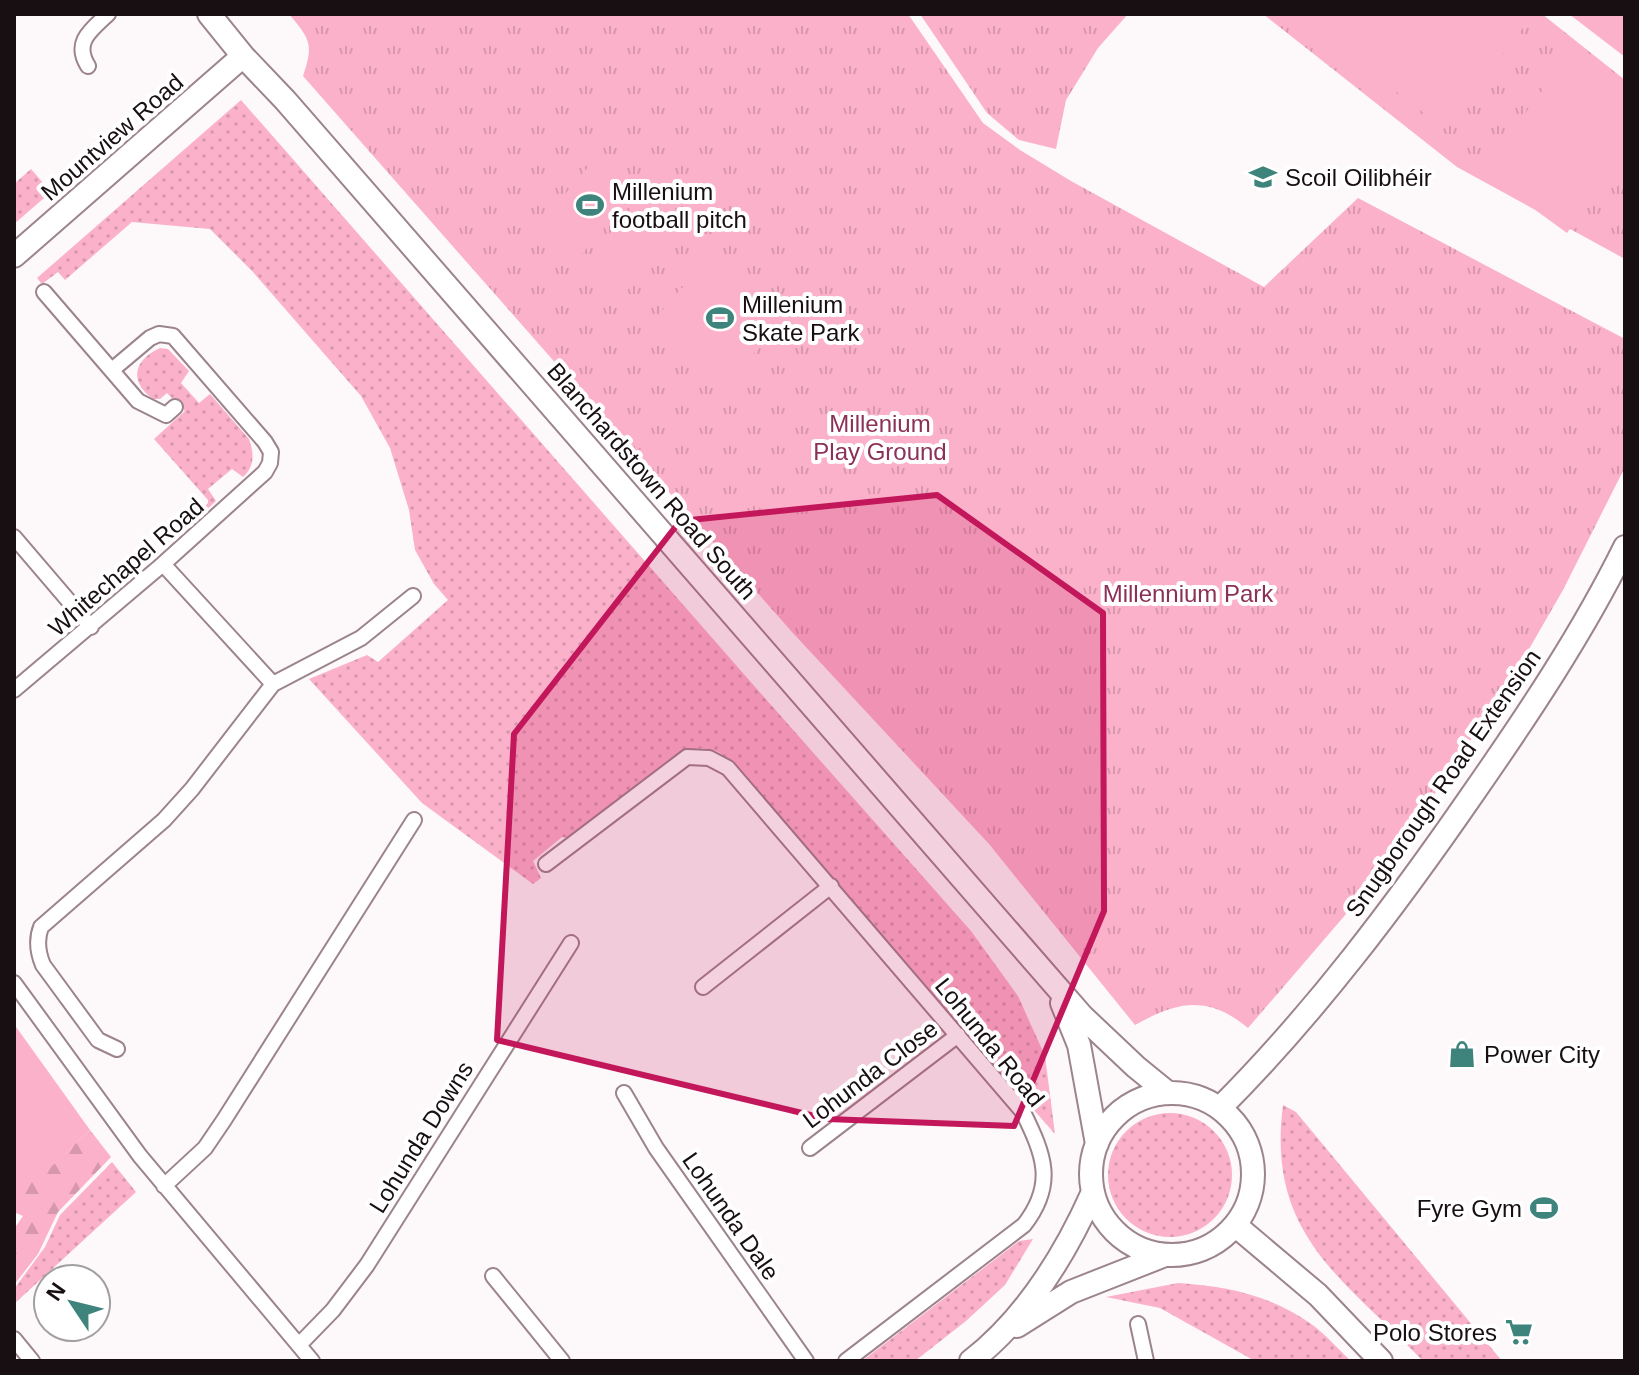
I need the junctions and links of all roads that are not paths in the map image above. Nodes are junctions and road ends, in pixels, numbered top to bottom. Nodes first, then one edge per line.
1 (108, 14) edge
2 (209, 14) edge
3 (243, 56) junction
4 (88, 66) dead end
5 (14, 256) edge
6 (44, 292) dead end
7 (112, 370) junction
8 (175, 407) dead end
9 (14, 537) edge
10 (1625, 547) edge
11 (163, 564) junction
12 (413, 596) dead end
13 (91, 627) junction
14 (273, 684) junction
15 (14, 690) edge
16 (414, 820) dead end
17 (546, 864) dead end
18 (831, 886) junction
19 (571, 943) dead end
20 (14, 983) edge
21 (1054, 983) junction
22 (703, 987) dead end
23 (958, 1035) junction
24 (117, 1049) dead end
25 (624, 1093) dead end
26 (1168, 1093) junction
27 (1220, 1108) junction
28 (1097, 1144) junction
29 (810, 1148) dead end
30 (164, 1186) junction
31 (1093, 1192) junction
32 (1235, 1225) junction
33 (1165, 1255) junction
34 (493, 1276) dead end
35 (1138, 1324) dead end
36 (999, 1337) junction
37 (14, 1339) edge
38 (299, 1345) junction
39 (32, 1361) edge
40 (312, 1361) edge
41 (562, 1361) edge
42 (806, 1361) edge
43 (846, 1361) edge
44 (971, 1361) edge
45 (1146, 1361) edge
46 (1381, 1361) edge

1 - 4 street
2 - 3 main road, Blanchardstown Road South
3 - 5 main road, Mountview Road
3 - 21 main road, Blanchardstown Road South
6 - 7 street
7 - 8 street
7 - 11 street, Whitechapel Road
9 - 13 street
10 - 27 main road, Snugborough Road Extension
11 - 13 street, Whitechapel Road
11 - 14 street
12 - 14 street
13 - 15 street, Whitechapel Road
14 - 24 street
16 - 30 street
17 - 18 street, Lohunda Road
18 - 22 street
18 - 23 street, Lohunda Road
19 - 38 street, Lohunda Downs
20 - 30 street
21 - 26 main road, Blanchardstown Road South
21 - 28 main road, Blanchardstown Road South
23 - 29 street, Lohunda Close
23 - 43 street, Lohunda Road
25 - 42 street, Lohunda Dale
26 - 27 main road
26 - 28 main road
27 - 32 main road
28 - 31 main road
30 - 38 street
31 - 33 main road
31 - 36 main road
32 - 33 main road
32 - 46 main road
33 - 36 main road
34 - 41 street
35 - 45 street
36 - 44 main road
37 - 39 street
38 - 40 street

